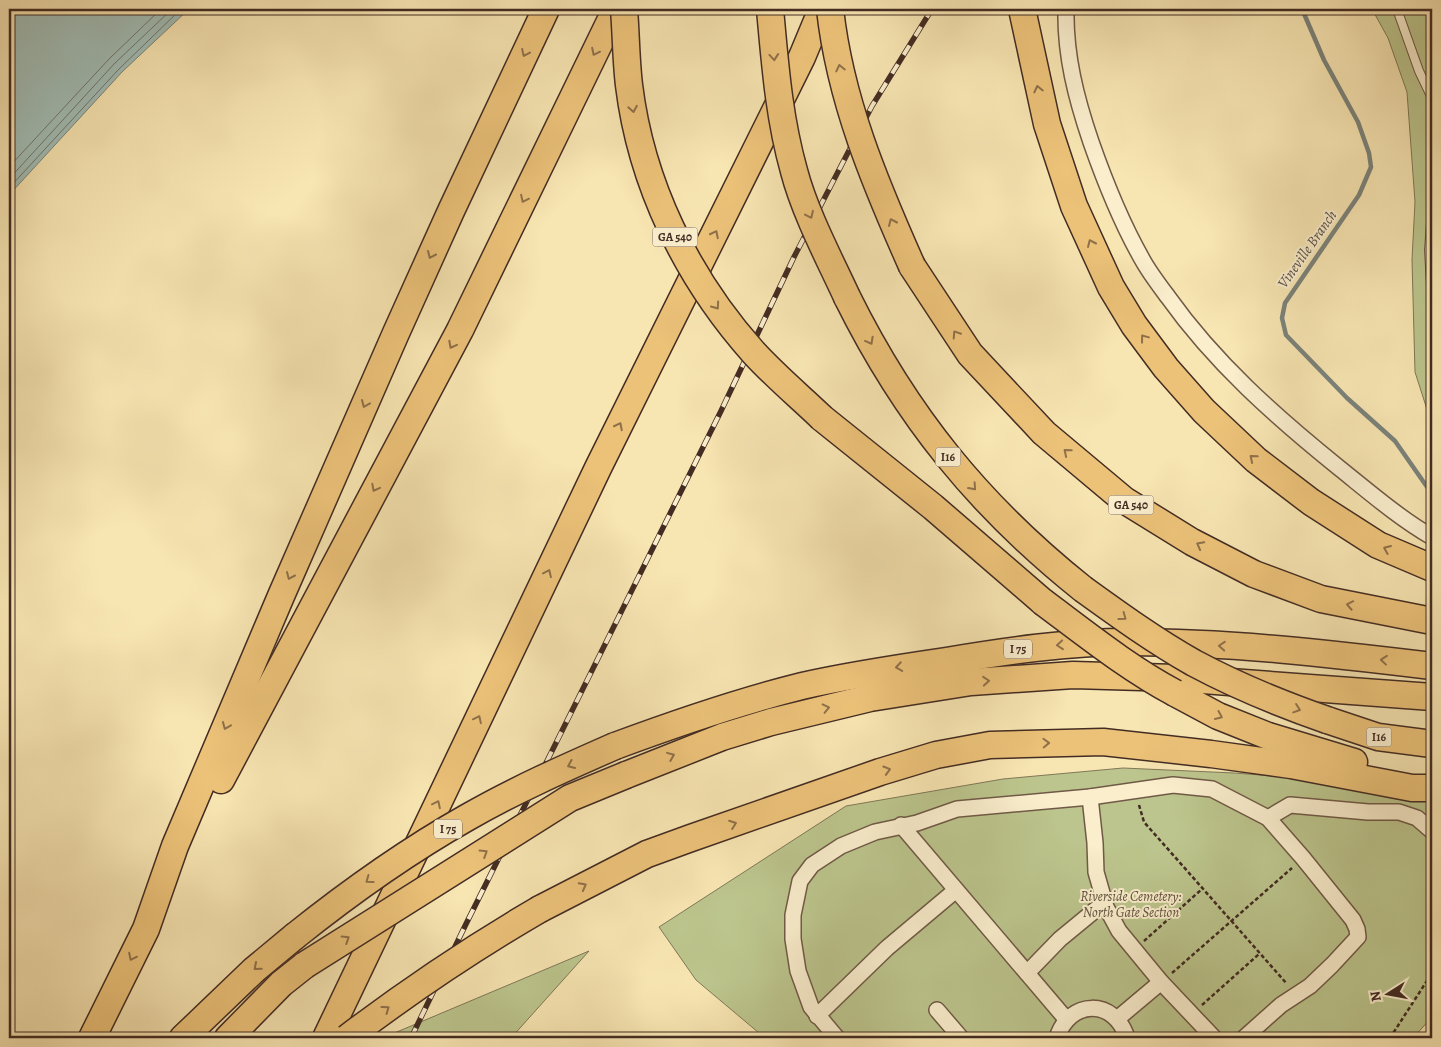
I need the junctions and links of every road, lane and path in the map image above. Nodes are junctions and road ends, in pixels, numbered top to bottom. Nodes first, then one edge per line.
1 (546, 9) edge
2 (616, 9) edge
3 (624, 9) edge
4 (770, 9) edge
5 (822, 9) edge
6 (830, 9) edge
7 (1022, 9) edge
8 (1066, 9) edge
9 (1397, 9) edge
10 (1432, 98) edge
11 (1432, 210) edge
12 (1432, 302) edge
13 (1432, 537) edge
14 (1432, 568) edge
15 (1432, 621) edge
16 (1432, 666) edge
17 (1432, 698) edge
18 (1432, 744) edge
19 (1432, 786) edge
20 (1139, 790) junction
21 (1090, 797) junction
22 (1268, 818) junction
23 (901, 825) junction
24 (1432, 831) edge
25 (1304, 858) junction
26 (1202, 889) junction
27 (956, 890) junction
28 (1105, 902) junction
29 (1231, 922) junction
30 (146, 929) junction
31 (1134, 949) junction
32 (1260, 954) junction
33 (1027, 973) junction
34 (1432, 973) edge
35 (1161, 982) junction
36 (1297, 995) junction
37 (937, 1010) dead end
38 (1191, 1014) junction
39 (818, 1016) junction
40 (1066, 1019) junction
41 (1117, 1019) junction
42 (92, 1038) edge
43 (183, 1038) edge
44 (228, 1038) edge
45 (326, 1038) edge
46 (347, 1038) edge
47 (837, 1038) edge
48 (961, 1038) edge
49 (1057, 1038) edge
50 (1127, 1038) edge
51 (1214, 1038) edge
52 (1244, 1038) edge
53 (1390, 1038) edge

1 -> 30 highway
2 -> 30 highway
3 -> 19 highway, GA 540, bridge
4 -> 18 highway, I16, bridge
45 -> 5 highway
15 -> 6 highway, GA 540, bridge
14 -> 7 highway
8 - 13 street
9 - 10 lane
11 - 12 lane
16 -> 43 highway, I 75, bridge
44 -> 17 highway, I 75, bridge
46 -> 19 highway, bridge
20 - 21 street
20 - 22 street
20 - 26 path
21 - 23 street
21 - 28 street
22 - 24 street
22 - 25 street
23 - 27 street
23 - 39 street
25 - 29 path
25 - 36 street
26 - 29 path
26 - 31 path
27 - 33 street
27 - 39 street
28 - 31 street
28 - 33 street
29 - 32 path
29 - 35 path
30 -> 42 highway
31 - 35 street
32 - 36 path
32 - 38 path
33 - 40 street
34 - 53 path
35 - 38 street
35 - 41 street
36 - 52 street
37 - 48 street
38 - 51 street
39 - 47 street
40 - 41 street
40 - 49 street
41 - 50 street

